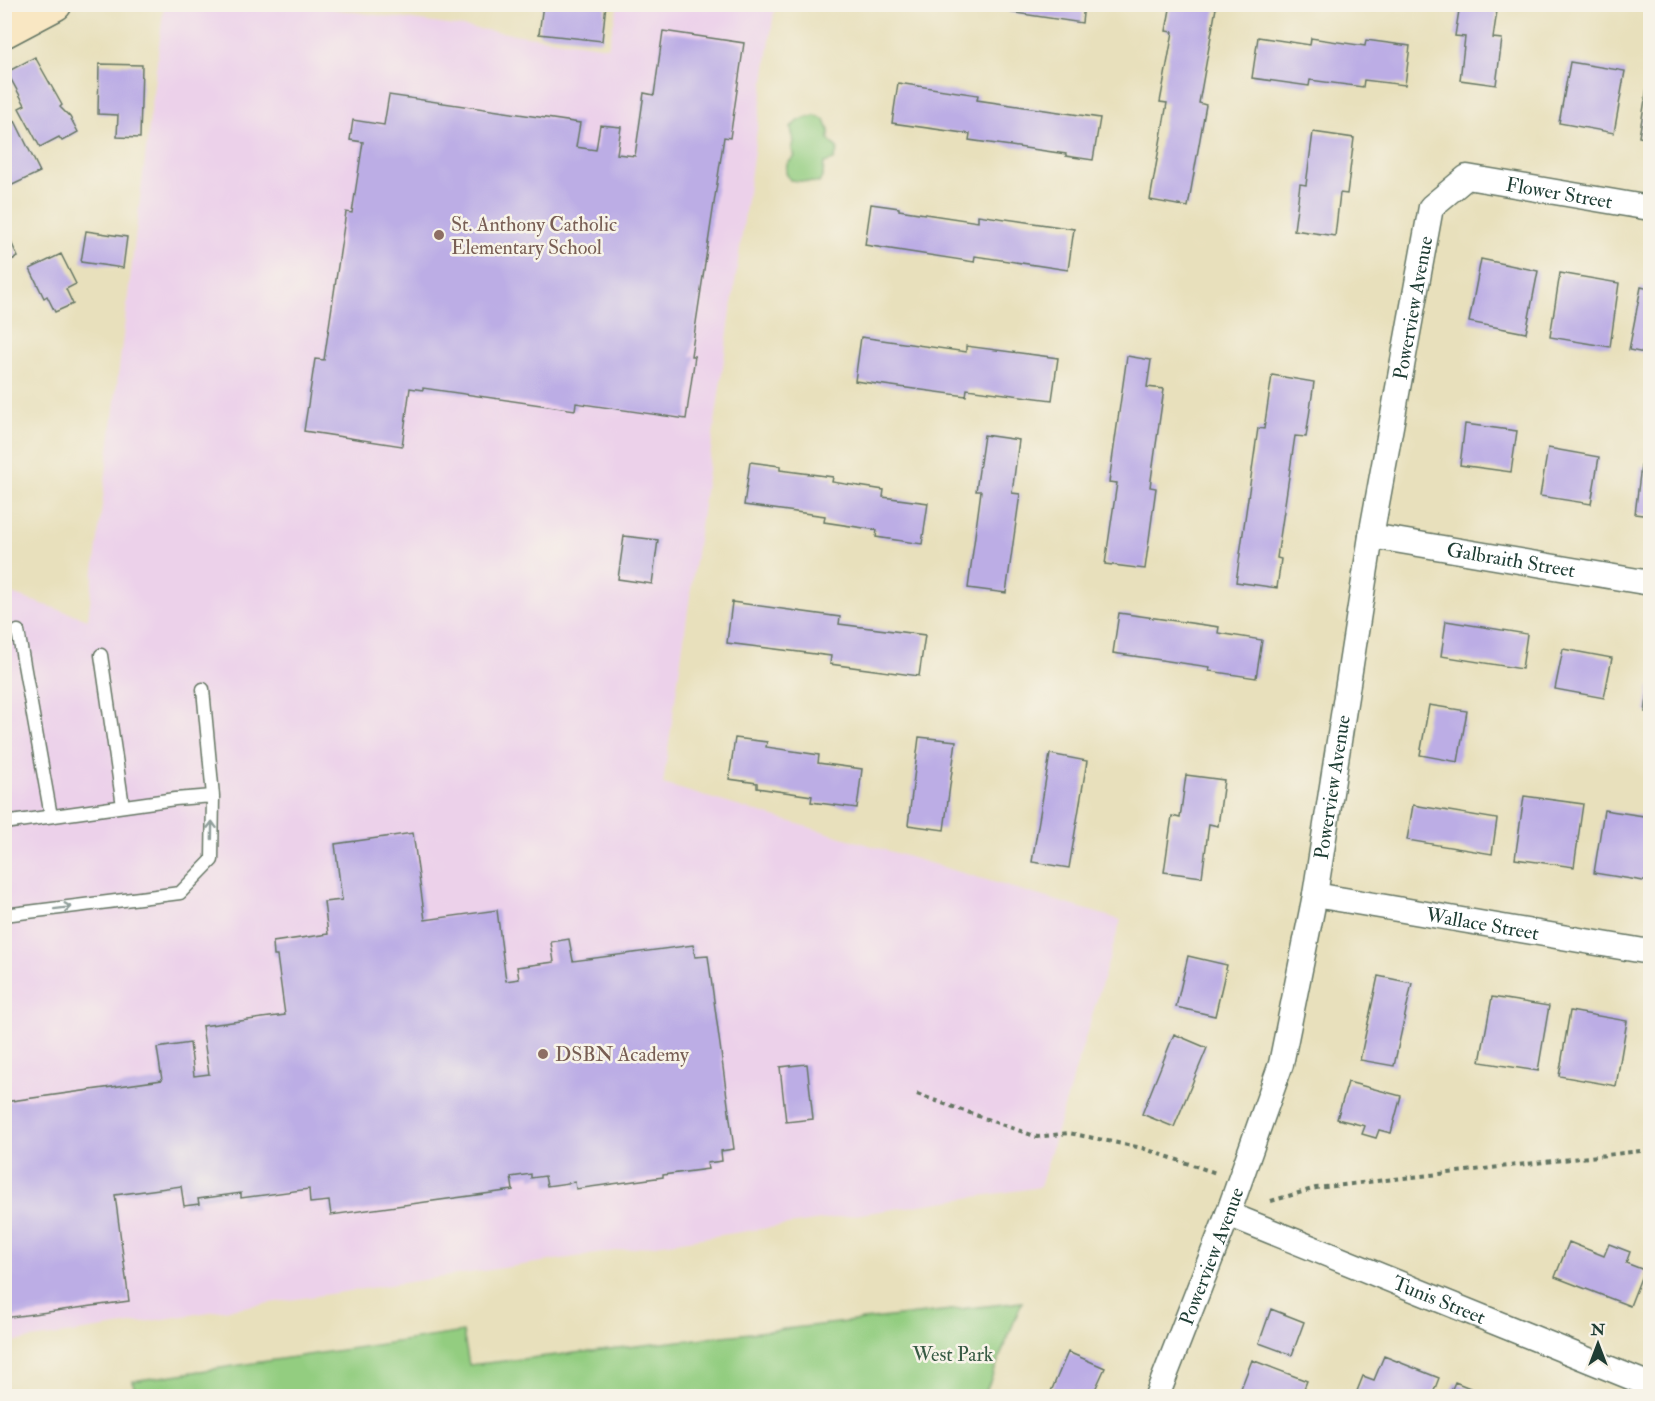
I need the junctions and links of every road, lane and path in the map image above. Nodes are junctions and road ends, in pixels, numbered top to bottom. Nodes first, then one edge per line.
1 (55, 4) edge
2 (4, 31) edge
3 (1467, 177) joint
4 (1650, 208) edge
5 (1371, 536) junction
6 (1650, 583) edge
7 (18, 631) dead end
8 (100, 656) dead end
9 (203, 689) dead end
10 (213, 796) junction
11 (123, 806) junction
12 (51, 816) junction
13 (4, 823) edge
14 (1315, 895) junction
15 (4, 915) edge
16 (1650, 952) edge
17 (917, 1094) dead end
18 (1650, 1150) edge
19 (1228, 1214) junction
20 (1650, 1385) edge
21 (1157, 1396) edge

1 - 2 street
3 - 4 street, Flower Street
3 - 5 street, Powerview Avenue
5 - 6 street, Galbraith Street
5 - 14 street, Powerview Avenue
7 - 12 lane
8 - 11 lane
9 - 10 lane
10 - 11 lane
15 -> 10 lane
11 - 12 lane
12 - 13 lane
14 - 16 street, Wallace Street
14 - 19 street, Powerview Avenue
17 - 19 path
18 - 19 path
19 - 20 street, Tunis Street
19 - 21 street, Powerview Avenue

